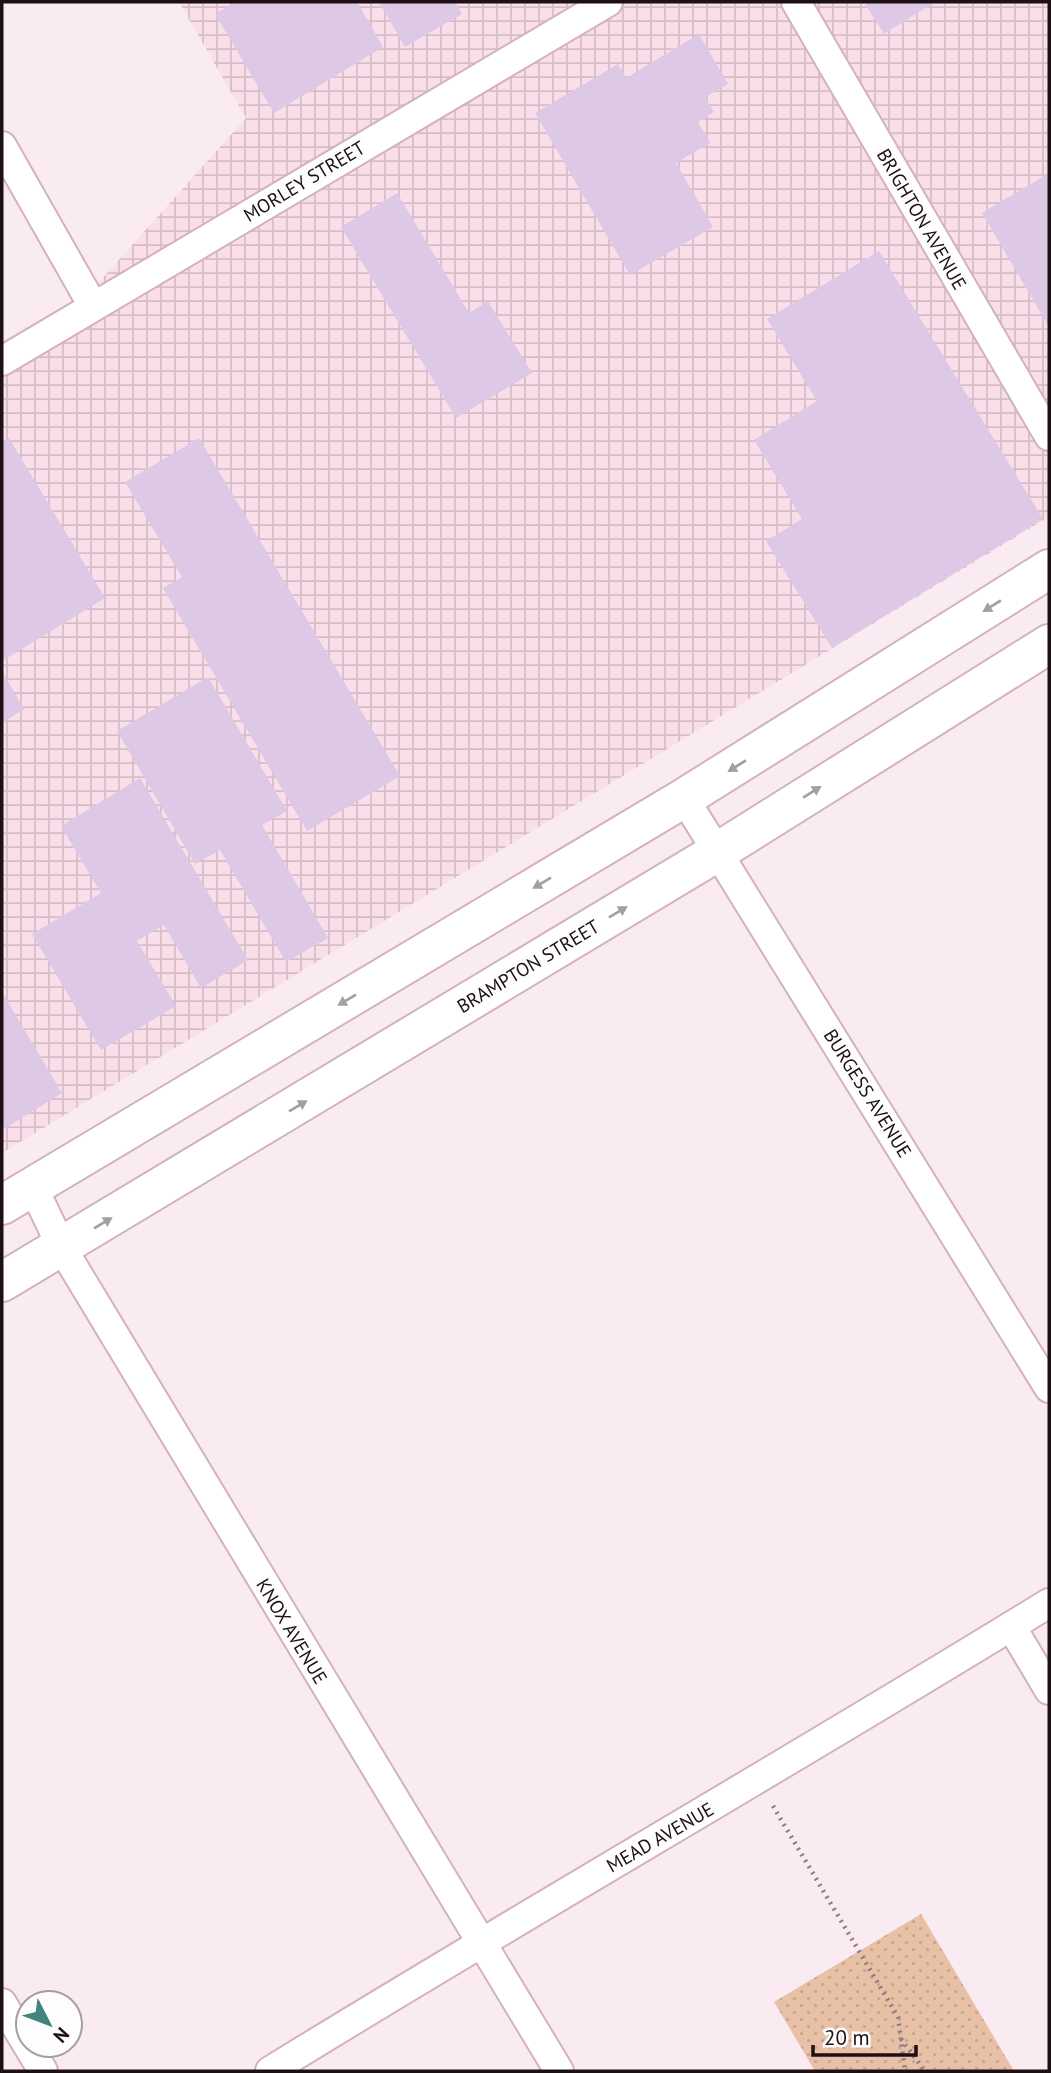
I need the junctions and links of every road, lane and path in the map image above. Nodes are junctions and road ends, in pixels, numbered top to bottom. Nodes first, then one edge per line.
1 (608, 2) edge
2 (796, 2) edge
3 (2, 146) edge
4 (93, 306) junction
5 (2, 362) edge
6 (1049, 436) edge
7 (1049, 569) edge
8 (1049, 644) edge
9 (684, 799) junction
10 (719, 850) junction
11 (17, 1196) edge
12 (62, 1248) junction
13 (2, 1282) edge
14 (1049, 1388) edge
15 (1049, 1603) edge
16 (1011, 1626) junction
17 (1049, 1690) edge
18 (757, 1780) junction
19 (480, 1942) junction
20 (2, 2003) edge
21 (901, 2038) junction
22 (43, 2071) edge
23 (270, 2071) edge
24 (559, 2071) edge
25 (905, 2071) edge
26 (925, 2071) edge

1 - 4 street, MORLEY STREET
2 - 6 street, BRIGHTON AVENUE
3 - 4 street
4 - 5 street, MORLEY STREET
7 -> 9 street
10 -> 8 street, BRAMPTON STREET
9 - 10 street, BURGESS AVENUE
9 -> 11 street
12 -> 10 street, BRAMPTON STREET
10 - 14 street, BURGESS AVENUE
11 - 12 street, KNOX AVENUE
12 - 13 street, BRAMPTON STREET
12 - 19 street, KNOX AVENUE
15 - 16 street, MEAD AVENUE
16 - 17 street
16 - 18 street, MEAD AVENUE
18 - 19 street, MEAD AVENUE
18 - 21 path
19 - 23 street, MEAD AVENUE
19 - 24 street, KNOX AVENUE
20 - 22 street
21 - 25 path
21 - 26 path

